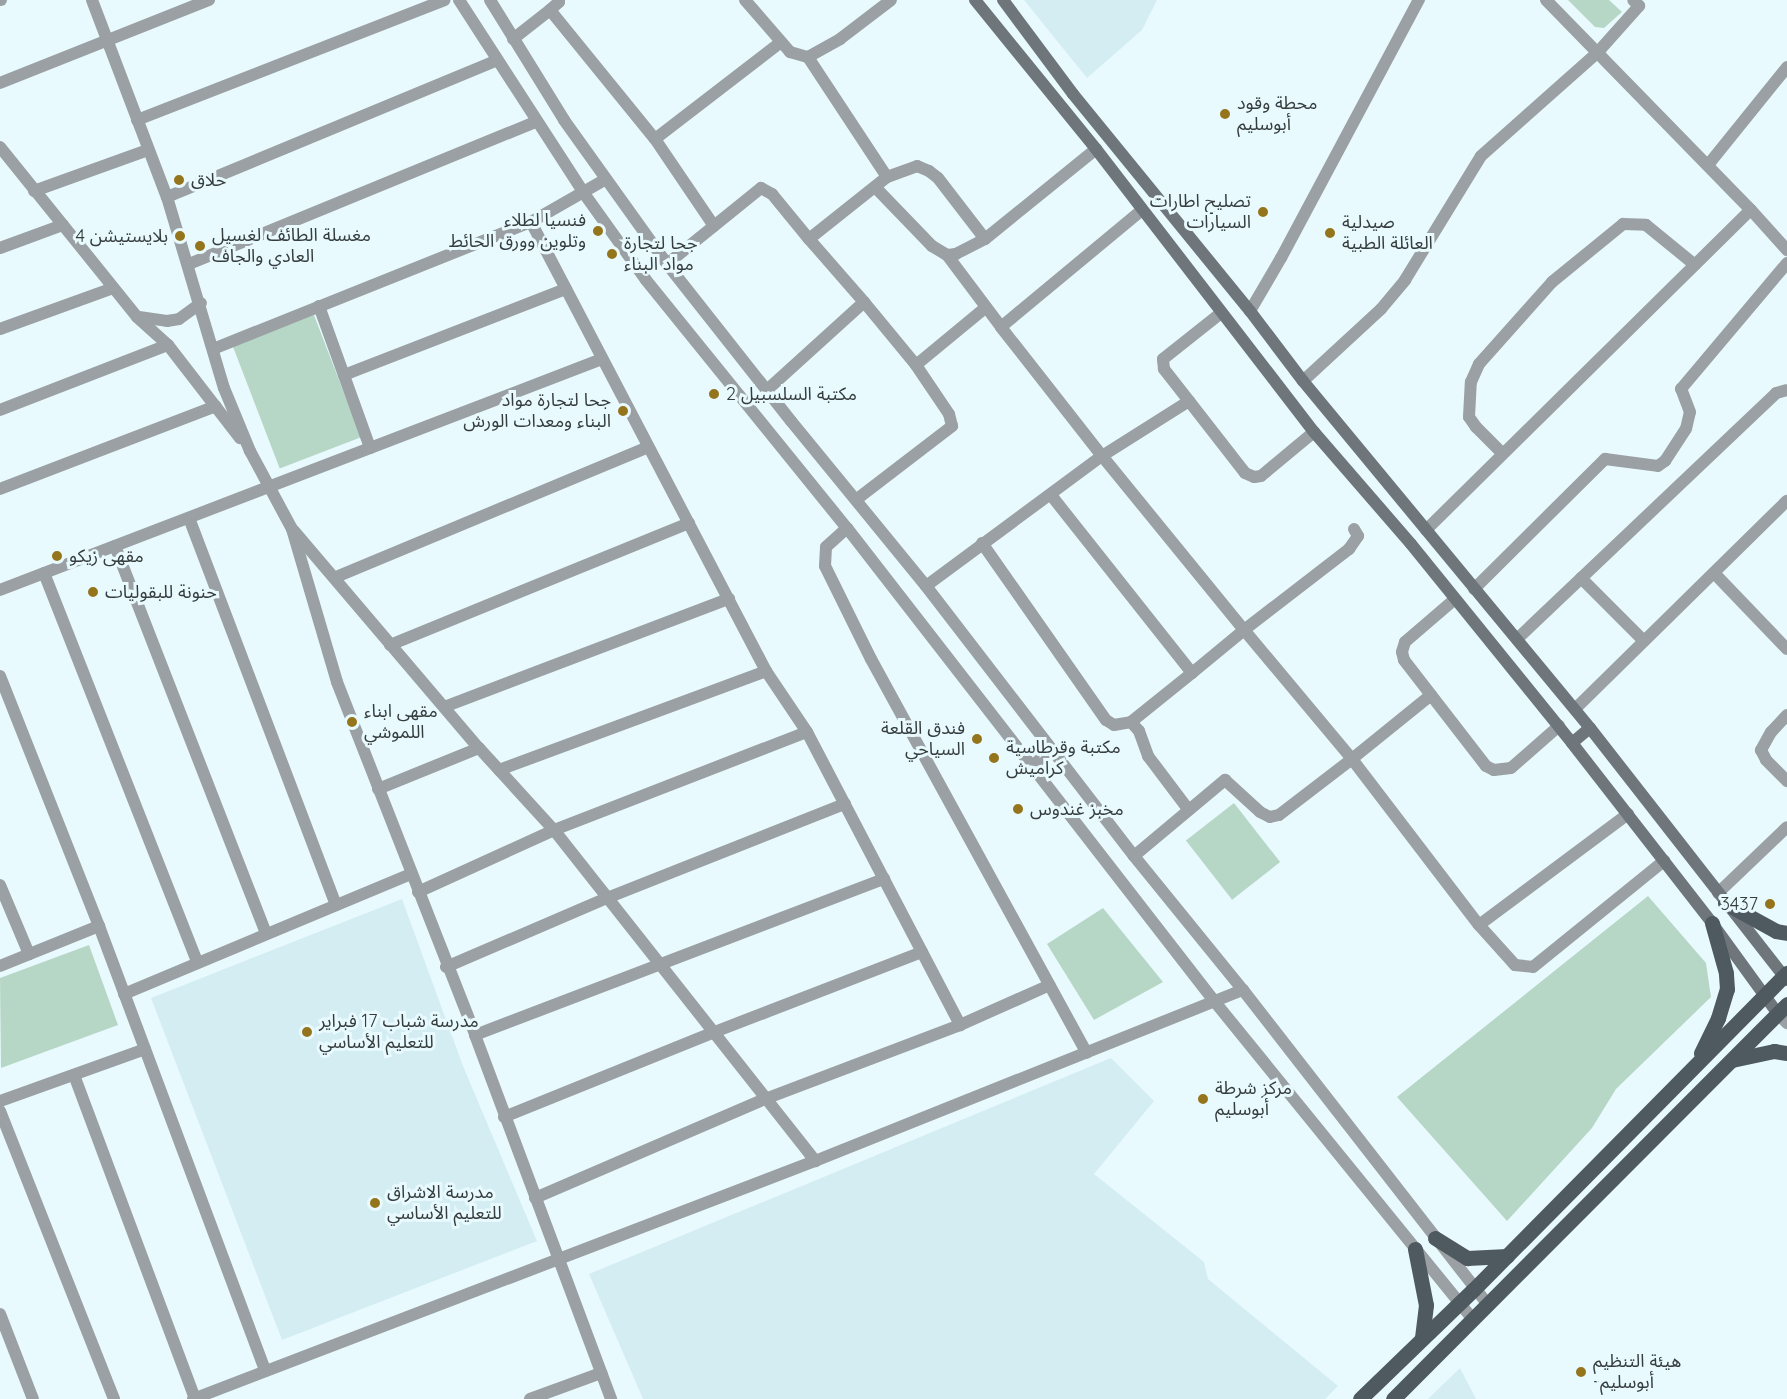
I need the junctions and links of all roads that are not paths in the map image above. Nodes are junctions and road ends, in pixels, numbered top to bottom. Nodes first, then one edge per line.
1 (92, 0) edge
2 (209, 0) edge
3 (444, 0) edge
4 (459, 0) edge
5 (490, 0) edge
6 (746, 0) edge
7 (891, 0) edge
8 (975, 0) edge
9 (1003, 0) edge
10 (1419, 0) edge
11 (1546, 0) edge
12 (1633, 0) edge
13 (557, 3) edge
14 (513, 39) junction
15 (108, 40) junction
16 (781, 42) junction
17 (1599, 52) junction
18 (807, 57) junction
19 (496, 61) junction
20 (1787, 67) edge
21 (0, 83) edge
22 (137, 120) junction
23 (537, 121) junction
24 (655, 139) junction
25 (0, 147) edge
26 (1096, 149) junction
27 (148, 150) junction
28 (14, 165) junction
29 (1708, 165) junction
30 (0, 171) edge
31 (887, 177) junction
32 (606, 179) junction
33 (875, 187) junction
34 (34, 191) junction
35 (583, 192) junction
36 (167, 197) junction
37 (1142, 210) junction
38 (1751, 210) junction
39 (531, 222) junction
40 (63, 225) junction
41 (714, 225) junction
42 (809, 239) junction
43 (985, 239) junction
44 (0, 248) edge
45 (1787, 250) edge
46 (947, 255) junction
47 (1787, 263) edge
48 (189, 264) junction
49 (667, 264) junction
50 (1695, 265) junction
51 (113, 288) junction
52 (566, 289) junction
53 (864, 302) junction
54 (201, 303) junction
55 (319, 306) junction
56 (985, 308) junction
57 (1250, 311) junction
58 (1221, 313) junction
59 (137, 317) junction
60 (1001, 327) junction
61 (0, 329) edge
62 (168, 345) junction
63 (213, 349) junction
64 (602, 359) junction
65 (916, 365) junction
66 (344, 375) junction
67 (1303, 381) junction
68 (766, 390) junction
69 (1787, 390) edge
70 (1189, 401) junction
71 (216, 406) junction
72 (0, 410) edge
73 (1314, 432) junction
74 (648, 447) junction
75 (370, 448) junction
76 (250, 451) junction
77 (1502, 453) junction
78 (1102, 456) junction
79 (1388, 484) junction
80 (269, 487) junction
81 (0, 489) edge
82 (1051, 495) junction
83 (857, 499) junction
84 (1372, 499) junction
85 (1787, 501) edge
86 (189, 518) junction
87 (689, 523) junction
88 (847, 528) junction
89 (1354, 529) dead end
90 (292, 530) junction
91 (1426, 530) junction
92 (982, 543) junction
93 (115, 546) junction
94 (44, 573) junction
95 (1715, 574) junction
96 (336, 577) junction
97 (1581, 578) junction
98 (926, 586) junction
99 (1474, 589) junction
100 (0, 590) edge
101 (729, 599) junction
102 (1455, 599) junction
103 (1244, 630) junction
104 (1517, 639) junction
105 (1644, 641) junction
106 (390, 645) junction
107 (1787, 649) edge
108 (766, 670) junction
109 (1192, 673) junction
110 (0, 676) edge
111 (1431, 695) junction
112 (444, 707) junction
113 (1575, 709) junction
114 (1787, 715) edge
115 (1131, 722) junction
116 (1559, 726) junction
117 (1590, 728) junction
118 (807, 732) junction
119 (1572, 743) junction
120 (479, 748) junction
121 (1052, 749) junction
122 (1352, 759) junction
123 (1032, 766) junction
124 (499, 770) junction
125 (1787, 782) edge
126 (378, 789) junction
127 (845, 804) junction
128 (1188, 809) junction
129 (1628, 814) junction
130 (1787, 827) edge
131 (554, 830) junction
132 (1134, 856) junction
133 (1664, 861) junction
134 (411, 874) junction
135 (884, 879) junction
136 (0, 885) edge
137 (418, 892) junction
138 (607, 897) junction
139 (1722, 898) junction
140 (336, 905) junction
141 (1712, 922) junction
142 (1479, 925) junction
143 (99, 926) junction
144 (1787, 933) edge
145 (266, 934) junction
146 (922, 952) junction
147 (29, 954) junction
148 (198, 963) junction
149 (663, 965) junction
150 (0, 966) edge
151 (446, 967) junction
152 (1786, 976) edge
153 (1050, 985) junction
154 (1243, 990) junction
155 (124, 994) junction
156 (1764, 995) junction
157 (1215, 1002) junction
158 (1784, 1014) edge
159 (960, 1025) junction
160 (712, 1033) junction
161 (475, 1035) junction
162 (145, 1049) junction
163 (1087, 1053) junction
164 (1787, 1053) edge
165 (1732, 1060) junction
166 (1695, 1066) junction
167 (74, 1075) junction
168 (765, 1099) junction
169 (0, 1101) edge
170 (0, 1111) edge
171 (504, 1117) junction
172 (815, 1161) junction
173 (535, 1197) junction
174 (1435, 1238) junction
175 (1415, 1249) junction
176 (1507, 1256) junction
177 (559, 1260) junction
178 (1474, 1289) junction
179 (1459, 1303) junction
180 (1489, 1306) junction
181 (0, 1314) edge
182 (1473, 1320) junction
183 (1422, 1338) junction
184 (265, 1371) junction
185 (601, 1373) junction
186 (33, 1399) edge
187 (114, 1399) edge
188 (194, 1399) edge
189 (530, 1399) edge
190 (611, 1399) edge
191 (1360, 1399) edge
192 (1393, 1399) edge

1 - 15 street
2 - 15 street
3 - 22 street
4 - 19 street
5 - 14 street
6 - 16 street
7 - 18 street
8 - 26 main road
9 - 57 main road
10 - 57 street
11 - 17 street
12 - 17 street
13 - 14 street
13 - 24 street
14 - 32 street
15 - 21 street
15 - 22 street
16 - 18 street
16 - 24 street
17 - 29 street
17 - 67 street
18 - 31 street
19 - 23 street
19 - 36 street
20 - 29 street
22 - 27 street
23 - 35 street
23 - 48 street
24 - 41 street
25 - 28 street
26 - 37 main road
26 - 43 street
27 - 34 street
27 - 36 street
28 - 30 street
28 - 34 street
29 - 38 street
31 - 33 street
31 - 43 street
32 - 35 street
32 - 49 street
33 - 42 street
33 - 46 street
34 - 40 street
35 - 39 street
35 - 88 street
36 - 48 street
37 - 58 main road
37 - 60 street
38 - 45 street
38 - 50 street
39 - 52 street
39 - 55 street
40 - 44 street
40 - 51 street
41 - 42 street
41 - 49 street
42 - 53 street
43 - 46 street
46 - 56 street
47 - 99 street
48 - 54 street
49 - 68 street
50 - 77 street
50 - 77 street
51 - 59 street
51 - 61 street
52 - 64 street
52 - 66 street
53 - 65 street
53 - 68 street
54 - 59 street
54 - 63 street
55 - 63 street
55 - 66 street
56 - 60 street
56 - 65 street
57 - 67 main road
58 - 70 street
58 - 73 main road
59 - 62 street
60 - 78 street
62 - 71 street
62 - 72 street
63 - 76 street
64 - 74 street
64 - 75 street
65 - 83 street
66 - 75 street
67 - 79 main road
68 - 83 street
69 - 97 street
70 - 73 street
70 - 78 street
71 - 76 street
71 - 81 street
73 - 84 main road
74 - 87 street
74 - 96 street
75 - 80 street
76 - 80 street
77 - 91 street
78 - 82 street
78 - 103 street
79 - 84 main road
79 - 91 main road
80 - 86 street
80 - 90 street
82 - 92 street
82 - 109 street
83 - 98 street
84 - 102 main road
85 - 95 street
86 - 93 street
86 - 140 street
87 - 101 street
87 - 106 street
88 - 123 street
88 - 153 street
89 - 103 street
90 - 96 street
90 - 126 street
91 - 99 main road
92 - 98 street
92 - 115 street
93 - 94 street
93 - 145 street
94 - 100 street
94 - 148 street
95 - 105 street
95 - 107 street
96 - 106 street
97 - 104 street
97 - 105 street
98 - 121 street
99 - 104 main road
101 - 108 street
101 - 112 street
102 - 111 street
102 - 116 main road
103 - 109 street
103 - 122 street
104 - 113 main road
105 - 113 street
106 - 112 street
108 - 118 street
108 - 124 street
109 - 115 street
110 - 143 street
111 - 116 street
111 - 122 street
112 - 120 street
113 - 117 main road
114 - 125 street
115 - 128 street
116 - 119 main road
117 - 119 main road
117 - 139 main road
118 - 127 street
118 - 131 street
119 - 129 main road
120 - 124 street
120 - 126 street
121 - 123 street
121 - 132 street
122 - 128 street
122 - 142 street
123 - 157 street
124 - 131 street
126 - 134 street
127 - 135 street
127 - 138 street
128 - 132 street
129 - 133 main road
129 - 142 street
130 - 139 street
131 - 137 street
131 - 138 street
132 - 154 street
133 - 141 main road
133 - 142 street
134 - 137 street
134 - 140 street
135 - 146 street
135 - 149 street
136 - 147 street
137 - 151 street
138 - 149 street
138 - 151 street
139 - 144 main road
139 - 152 main road
140 - 145 street
141 - 156 main road
141 - 166 main road
143 - 147 street
143 - 155 street
145 - 148 street
146 - 159 street
146 - 160 street
147 - 150 street
148 - 155 street
149 - 160 street
149 - 161 street
151 - 161 street
152 - 156 main road
153 - 159 street
153 - 163 street
154 - 157 street
154 - 174 street
155 - 162 street
156 - 158 main road
156 - 166 main road
157 - 163 street
157 - 175 street
158 - 165 main road
159 - 168 street
160 - 168 street
160 - 171 street
161 - 171 street
162 - 167 street
162 - 184 street
163 - 172 street
164 - 165 main road
165 - 180 main road
166 - 176 main road
167 - 169 street
167 - 188 street
168 - 172 street
168 - 173 street
170 - 187 street
171 - 173 street
172 - 177 street
173 - 177 street
174 - 176 main road
174 - 178 street
175 - 179 street
175 - 183 main road
176 - 178 main road
177 - 184 street
177 - 185 street
178 - 179 main road
178 - 180 street
179 - 182 street
179 - 183 main road
180 - 182 main road
181 - 186 street
182 - 192 main road
183 - 191 main road
184 - 188 street
185 - 189 street
185 - 190 street

